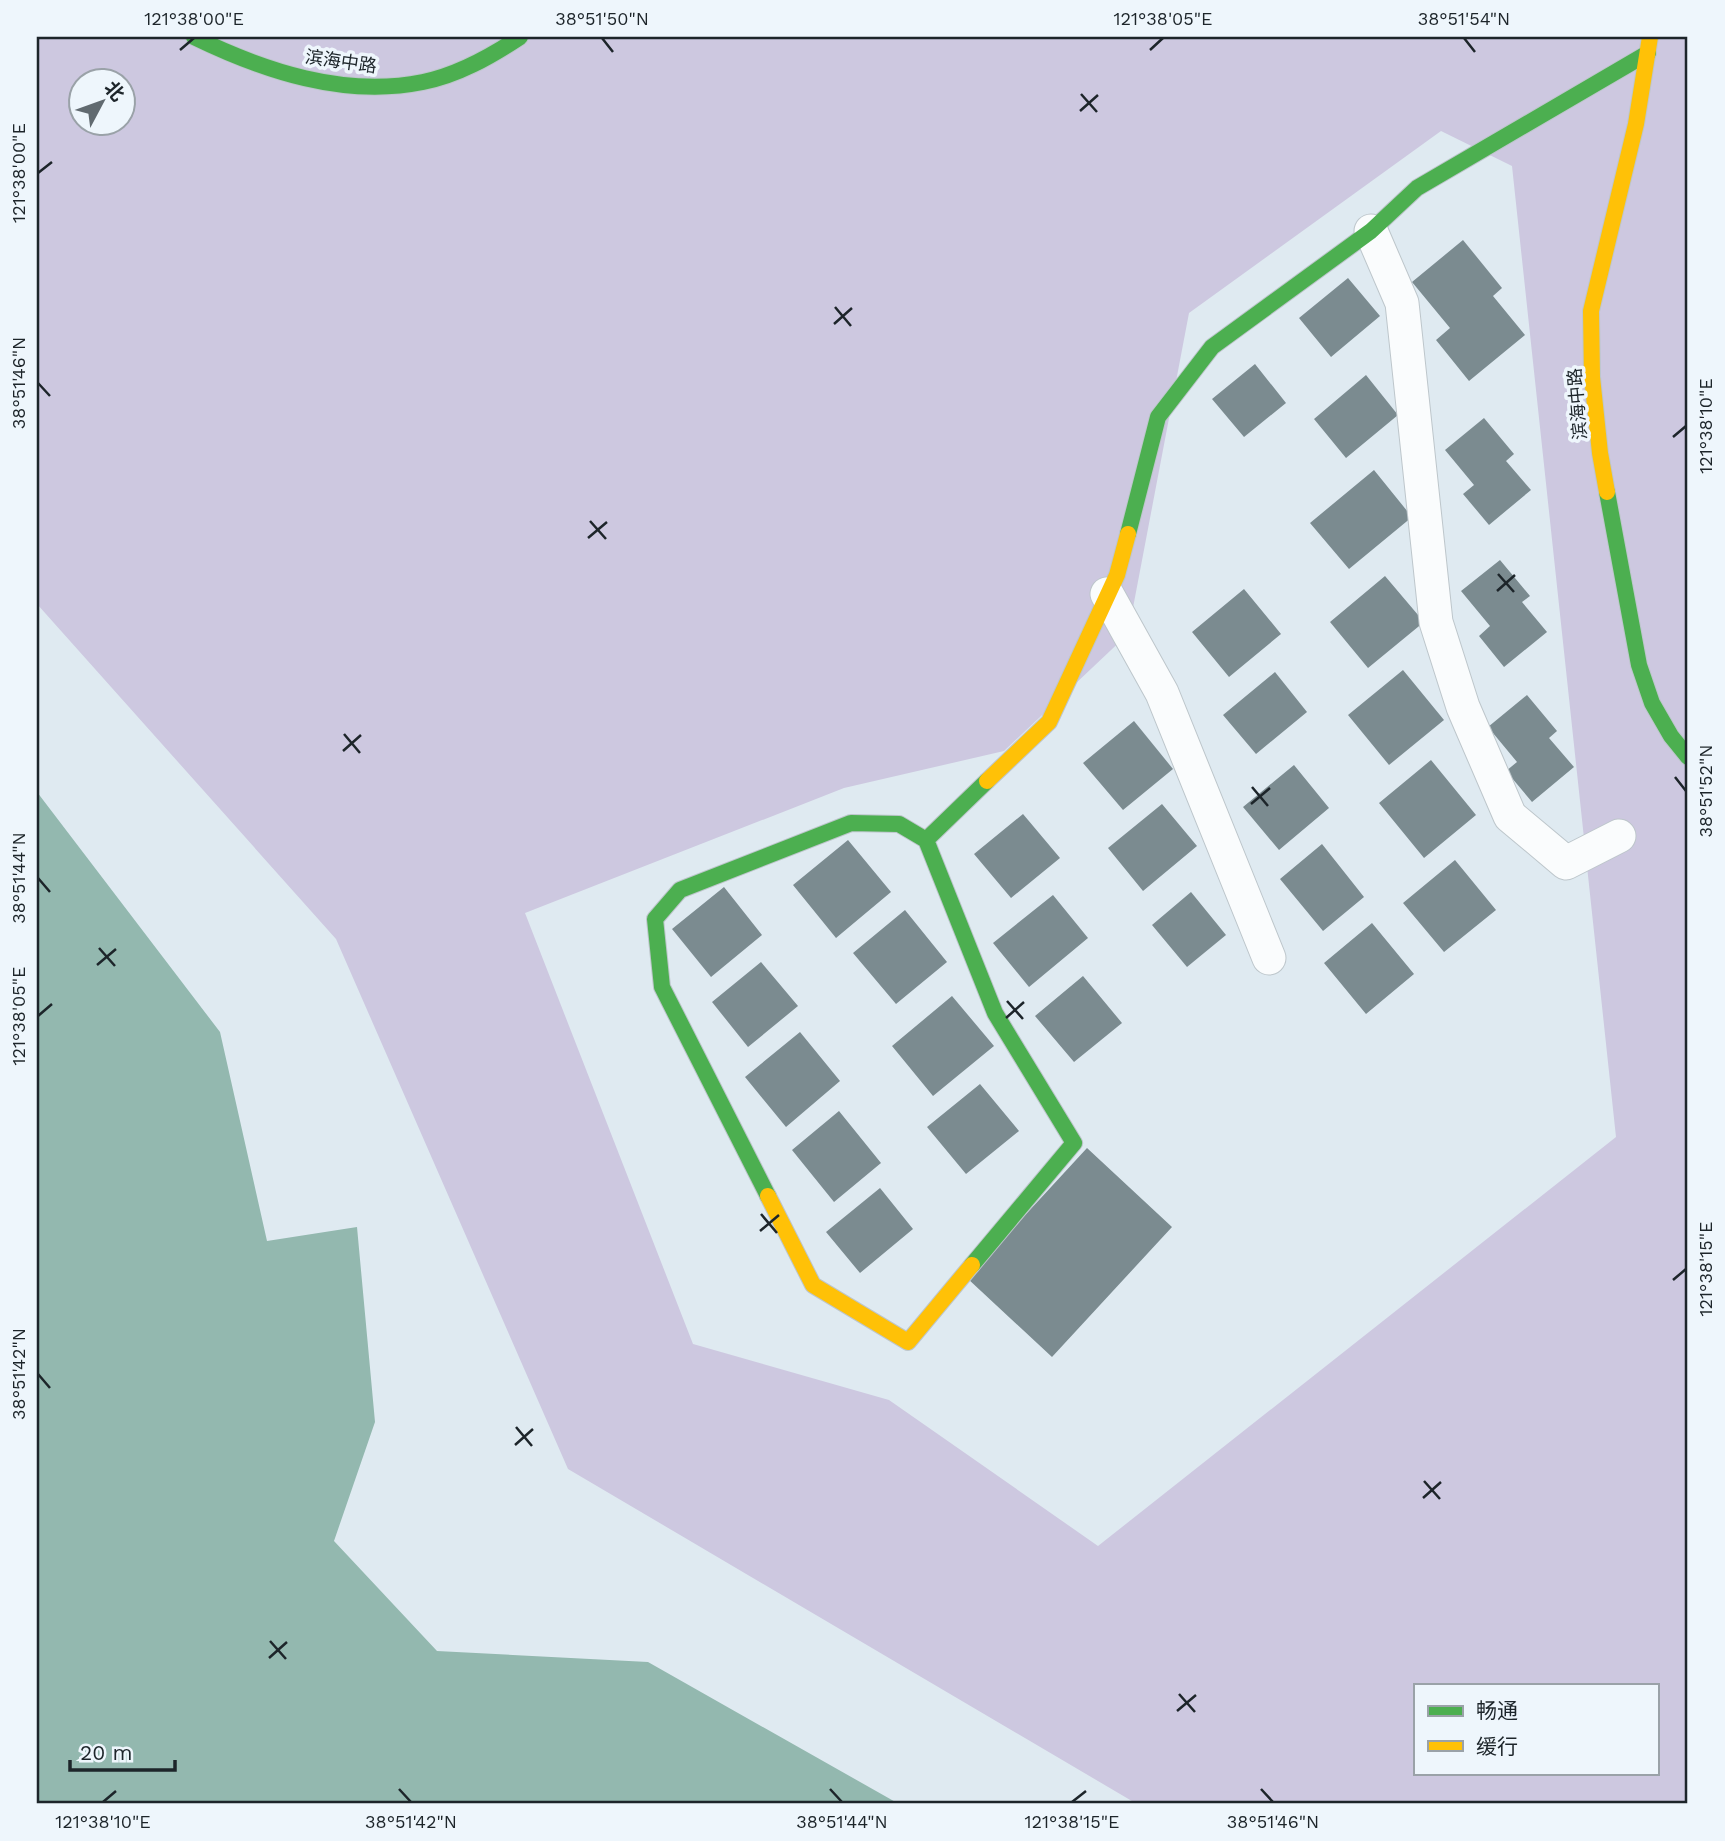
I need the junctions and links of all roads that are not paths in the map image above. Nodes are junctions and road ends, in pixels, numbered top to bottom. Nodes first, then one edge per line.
1 (194, 37) edge
2 (520, 37) edge
3 (1649, 45) edge
4 (1371, 231) junction
5 (1107, 594) junction
6 (1688, 757) edge
7 (1619, 836) dead end
8 (926, 840) junction
9 (1269, 958) dead end

1 - 2 main road, 滨海中路
3 - 4 main road
3 - 6 main road, 滨海中路
4 - 5 main road
4 - 7 street
5 - 8 main road
5 - 9 street
8 - 8 main road

